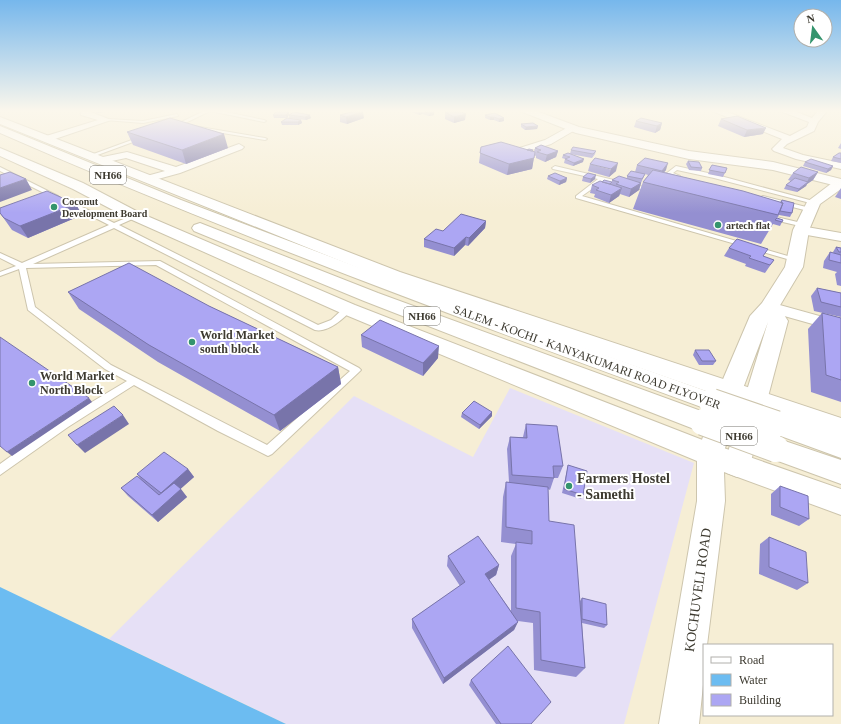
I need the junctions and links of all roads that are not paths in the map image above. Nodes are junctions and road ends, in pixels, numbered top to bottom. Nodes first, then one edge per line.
1 (11, 145) edge
2 (38, 145) edge
3 (61, 145) edge
4 (127, 145) edge
5 (539, 145) edge
6 (645, 145) edge
7 (782, 145) edge
8 (239, 147) dead end
9 (0, 152) edge
10 (513, 153) edge
11 (96, 158) junction
12 (841, 166) edge
13 (555, 168) dead end
14 (0, 169) edge
15 (176, 171) junction
16 (603, 178) junction
17 (147, 179) junction
18 (687, 179) edge
19 (841, 183) edge
20 (663, 192) edge
21 (56, 196) junction
22 (758, 196) edge
23 (49, 199) edge
24 (813, 206) junction
25 (136, 216) junction
26 (767, 217) edge
27 (114, 227) junction
28 (803, 228) junction
29 (841, 237) edge
30 (0, 255) edge
31 (796, 260) junction
32 (22, 266) junction
33 (0, 274) edge
34 (769, 307) junction
35 (348, 309) junction
36 (841, 327) edge
37 (134, 381) junction
38 (755, 400) junction
39 (715, 405) junction
40 (841, 428) edge
41 (776, 437) junction
42 (841, 447) edge
43 (710, 455) junction
44 (737, 465) junction
45 (0, 470) edge
46 (841, 472) edge
47 (711, 501) junction
48 (841, 502) edge
49 (679, 724) edge

1 - 39 main road, SALEM - KOCHI - KANYAKUMARI ROAD FLYOVER / NH66
2 - 39 main road, SALEM - KOCHI - KANYAKUMARI ROAD FLYOVER / NH66
3 - 11 main road
4 - 11 lane
5 - 10 street
6 - 19 main road
7 - 12 street
8 - 15 street
9 - 25 main road
11 - 15 street
11 - 17 main road
13 - 16 lane
14 - 21 lane
15 - 17 street
16 - 20 lane
16 - 31 lane
17 - 39 main road
18 - 24 lane
19 - 24 main road
21 - 23 lane
21 - 27 lane
22 - 24 lane
24 - 28 main road, KOCHUVELI ROAD
25 - 27 lane
25 - 35 main road
26 - 28 lane
27 - 32 lane
27 - 35 lane
28 - 29 street
28 - 31 main road, KOCHUVELI ROAD
30 - 32 lane
31 - 34 main road, KOCHUVELI ROAD
32 - 33 lane
32 - 37 lane
32 - 37 lane
34 - 36 street
34 - 38 main road
34 - 39 main road, KOCHUVELI ROAD
35 - 43 main road
37 - 45 lane
38 - 39 main road
38 - 40 main road
38 - 44 main road
39 - 41 main road, SALEM - KOCHI - KANYAKUMARI ROAD FLYOVER / NH66, bridge
39 - 43 main road, KOCHUVELI ROAD
41 - 42 main road, SALEM - KOCHI - KANYAKUMARI ROAD FLYOVER / NH66
41 - 46 main road, SALEM - KOCHI - KANYAKUMARI ROAD FLYOVER / NH66
43 - 44 main road
43 - 47 main road, KOCHUVELI ROAD
44 - 47 main road
44 - 48 main road
47 - 49 main road, KOCHUVELI ROAD

